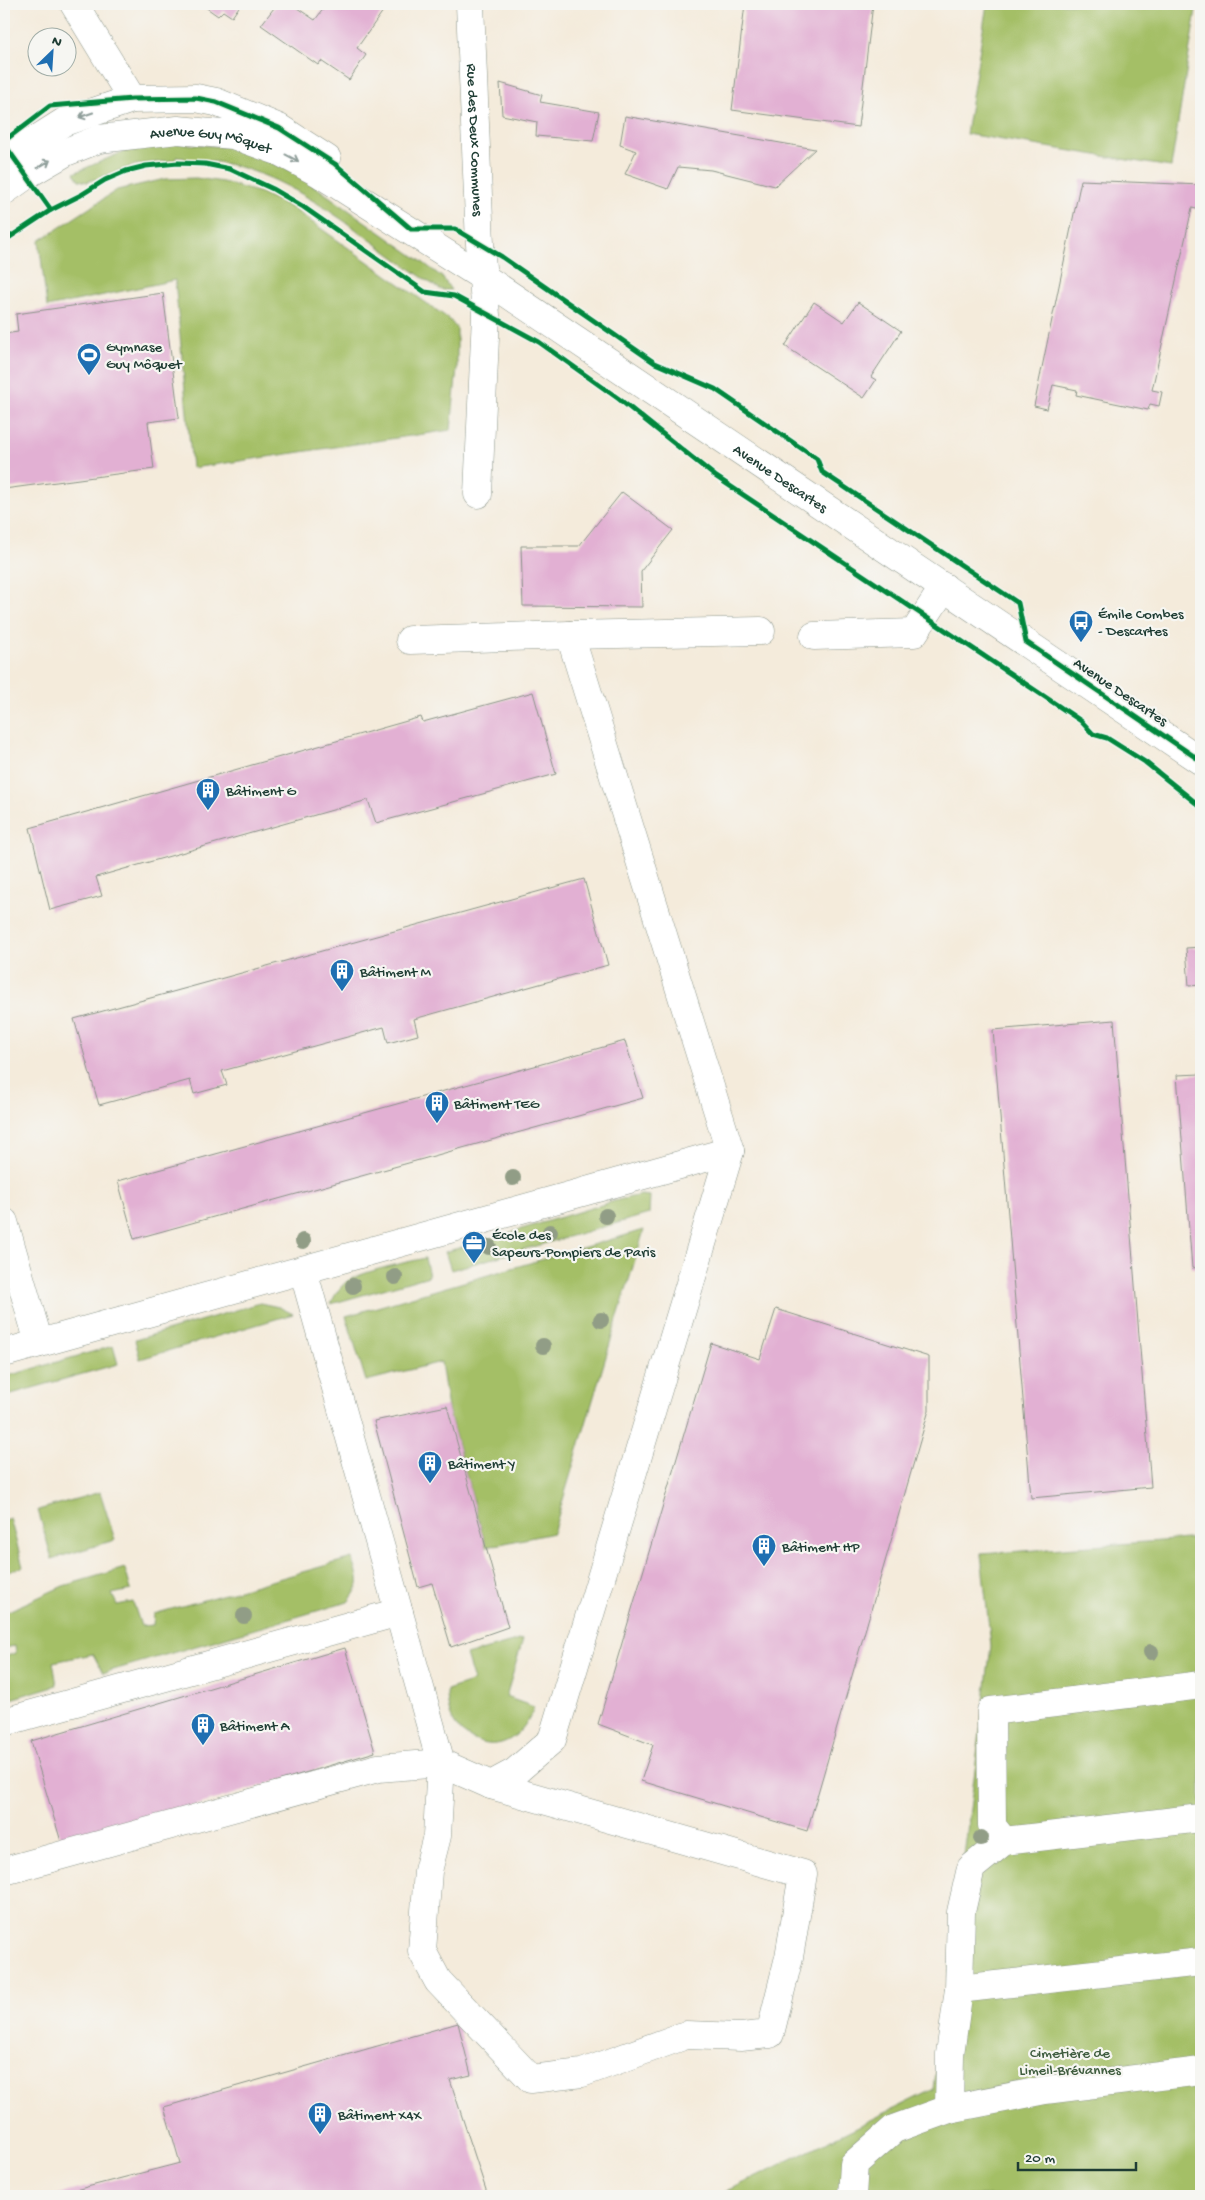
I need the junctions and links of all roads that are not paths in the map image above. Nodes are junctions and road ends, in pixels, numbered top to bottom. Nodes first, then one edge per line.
1 (74, 4) edge
2 (470, 4) edge
3 (132, 99) junction
4 (178, 130) junction
5 (99, 138) junction
6 (4, 160) edge
7 (4, 192) edge
8 (411, 229) junction
9 (483, 277) junction
10 (478, 494) dead end
11 (944, 587) junction
12 (761, 631) dead end
13 (570, 635) junction
14 (814, 636) dead end
15 (410, 640) dead end
16 (1201, 761) edge
17 (730, 1151) junction
18 (4, 1222) edge
19 (303, 1270) junction
20 (39, 1343) junction
21 (4, 1353) edge
22 (399, 1612) junction
23 (1201, 1685) edge
24 (4, 1722) edge
25 (441, 1763) junction
26 (491, 1785) junction
27 (1201, 1818) edge
28 (1004, 1842) junction
29 (4, 1869) edge
30 (1201, 1962) edge
31 (959, 1989) junction
32 (1201, 2071) edge
33 (949, 2109) junction
34 (852, 2196) edge

1 - 3 main road
2 - 9 main road, Rue des Deux Communes
3 - 4 main road
3 - 5 main road
3 -> 6 main road
3 - 8 main road
4 - 5 main road, Avenue Guy Môquet
4 -> 8 main road, Avenue Guy Môquet
7 -> 5 main road, Avenue Guy Môquet
8 - 9 main road, Avenue Descartes
9 - 10 main road, Rue des Deux Communes
9 - 11 main road, Avenue Descartes
11 - 14 main road
11 - 16 main road, Avenue Descartes
12 - 13 main road
13 - 15 main road
13 - 17 main road
17 - 19 main road
17 - 26 main road
18 - 20 main road
19 - 20 main road
19 - 22 main road
20 - 21 main road
22 - 24 main road
22 - 25 main road
23 - 28 main road
25 - 26 main road
25 - 26 main road
25 - 29 main road
27 - 28 main road
28 - 31 main road
30 - 31 main road
31 - 33 main road
32 - 33 main road
33 - 34 main road

